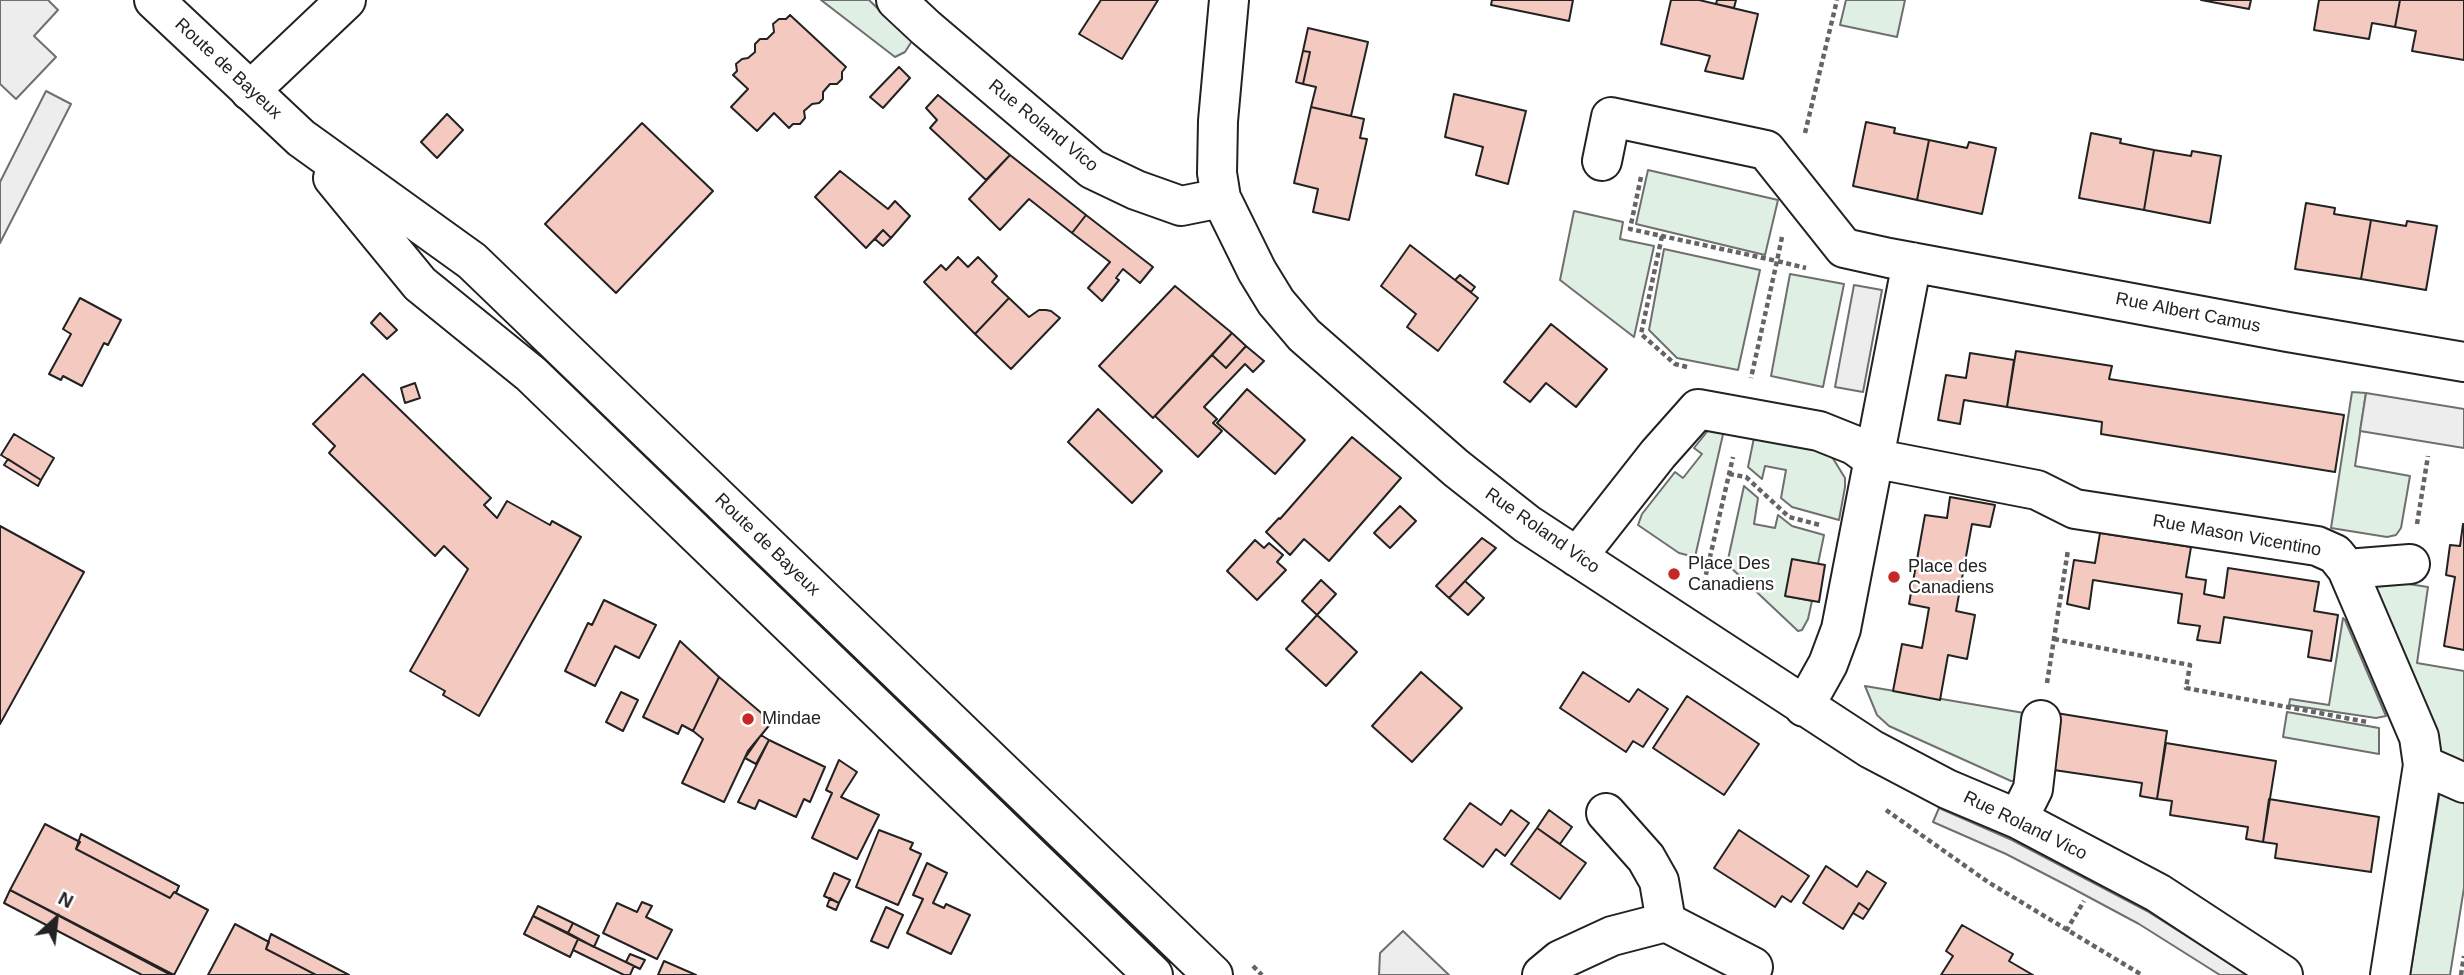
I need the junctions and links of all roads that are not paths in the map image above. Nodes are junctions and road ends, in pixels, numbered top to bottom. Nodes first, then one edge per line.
1 (154, 0) edge
2 (346, 0) edge
3 (896, 0) edge
4 (1229, 0) edge
5 (250, 90) junction
6 (301, 138) junction
7 (1602, 161) dead end
8 (1221, 198) junction
9 (1912, 262) junction
10 (2464, 362) edge
11 (1872, 458) junction
12 (1577, 557) junction
13 (2410, 564) road end
14 (2347, 569) junction
15 (1804, 707) junction
16 (2041, 720) road end
17 (2423, 765) junction
18 (2464, 783) edge
19 (1606, 813) dead end
20 (2018, 819) junction
21 (1666, 922) junction
22 (1752, 967) dead end
23 (1153, 975) edge
24 (1213, 975) edge
25 (1542, 975) edge
26 (2283, 975) edge
27 (2389, 975) edge

1 - 5 street, Route de Bayeux
2 - 5 street
3 - 8 street, Rue Roland Vico
4 - 8 street
5 - 6 street, Route de Bayeux
6 - 23 street, Route de Bayeux
6 - 24 street, Route de Bayeux
7 - 9 street
8 - 12 street, Rue Roland Vico
9 - 10 street, Rue Albert Camus
9 - 11 street
11 - 12 street
11 - 14 street, Rue Mason Vicentino
11 - 15 street
12 - 15 street, Rue Roland Vico
13 - 14 street
14 - 17 street, Rue Mason Vicentino
15 - 20 street, Rue Roland Vico
16 - 20 street
17 - 18 street
17 - 27 street, Rue Mason Vicentino
19 - 21 street
20 - 26 street, Rue Roland Vico
21 - 22 street
21 - 25 street

